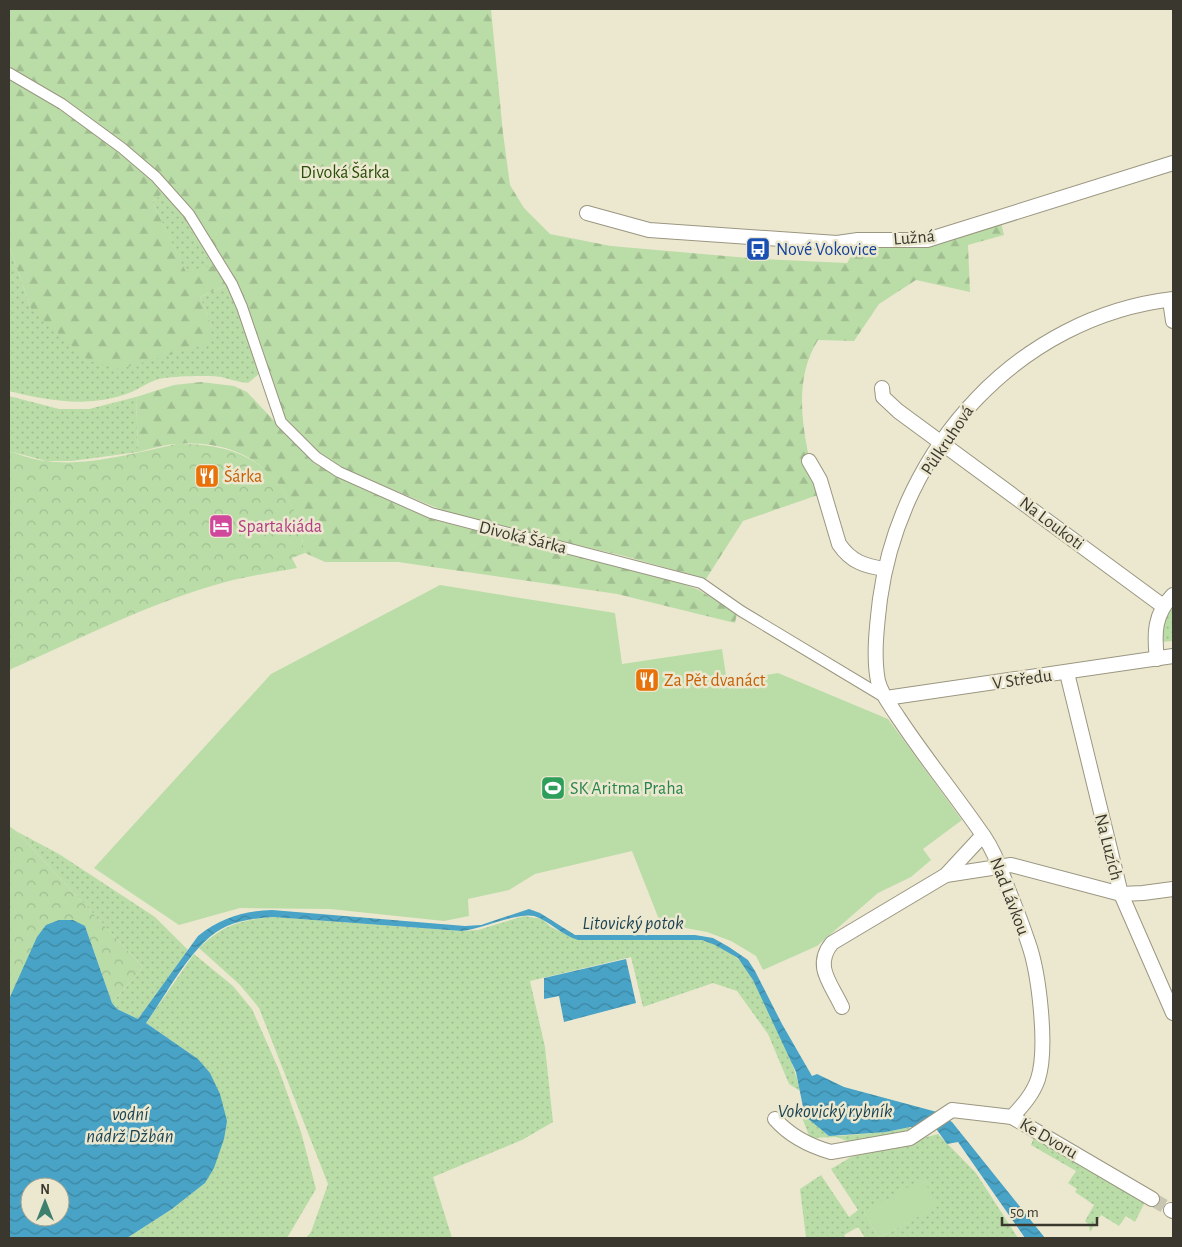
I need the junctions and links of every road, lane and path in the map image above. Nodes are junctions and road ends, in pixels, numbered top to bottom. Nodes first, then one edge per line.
1 (9, 73) edge
2 (1173, 163) edge
3 (587, 213) dead end
4 (1172, 299) edge
5 (1173, 321) edge
6 (882, 388) dead end
7 (942, 441) junction
8 (810, 461) dead end
9 (884, 569) junction
10 (1173, 595) edge
11 (1164, 606) junction
12 (1173, 656) edge
13 (1157, 659) junction
14 (1067, 673) junction
15 (886, 698) junction
16 (983, 835) junction
17 (999, 865) junction
18 (946, 875) junction
19 (1173, 889) edge
20 (1121, 894) junction
21 (842, 1007) dead end
22 (1173, 1013) edge
23 (1012, 1116) junction
24 (775, 1119) dead end
25 (1152, 1199) tunnel mouth

1 - 15 street, Divoká Šárka
2 - 3 street, Lužná
4 - 5 street
4 - 7 street, Půlkruhová
6 - 7 street, Na Loukoti
7 - 9 street, Půlkruhová
7 - 11 street, Na Loukoti
8 - 9 street
9 - 15 street, Půlkruhová
10 - 11 street
11 - 13 street
12 - 13 street, V Středu
13 - 14 street, V Středu
14 - 15 street, V Středu
14 - 20 street, Na Luzích
15 - 16 street, Nad Lávkou
16 - 17 street, Nad Lávkou
16 - 18 street
17 - 18 street
17 - 20 street
17 - 23 street, Nad Lávkou
18 - 21 street
19 - 20 street
20 - 22 street, Na Luzích
23 - 24 street, Ke Dvoru
23 - 25 street, Ke Dvoru

